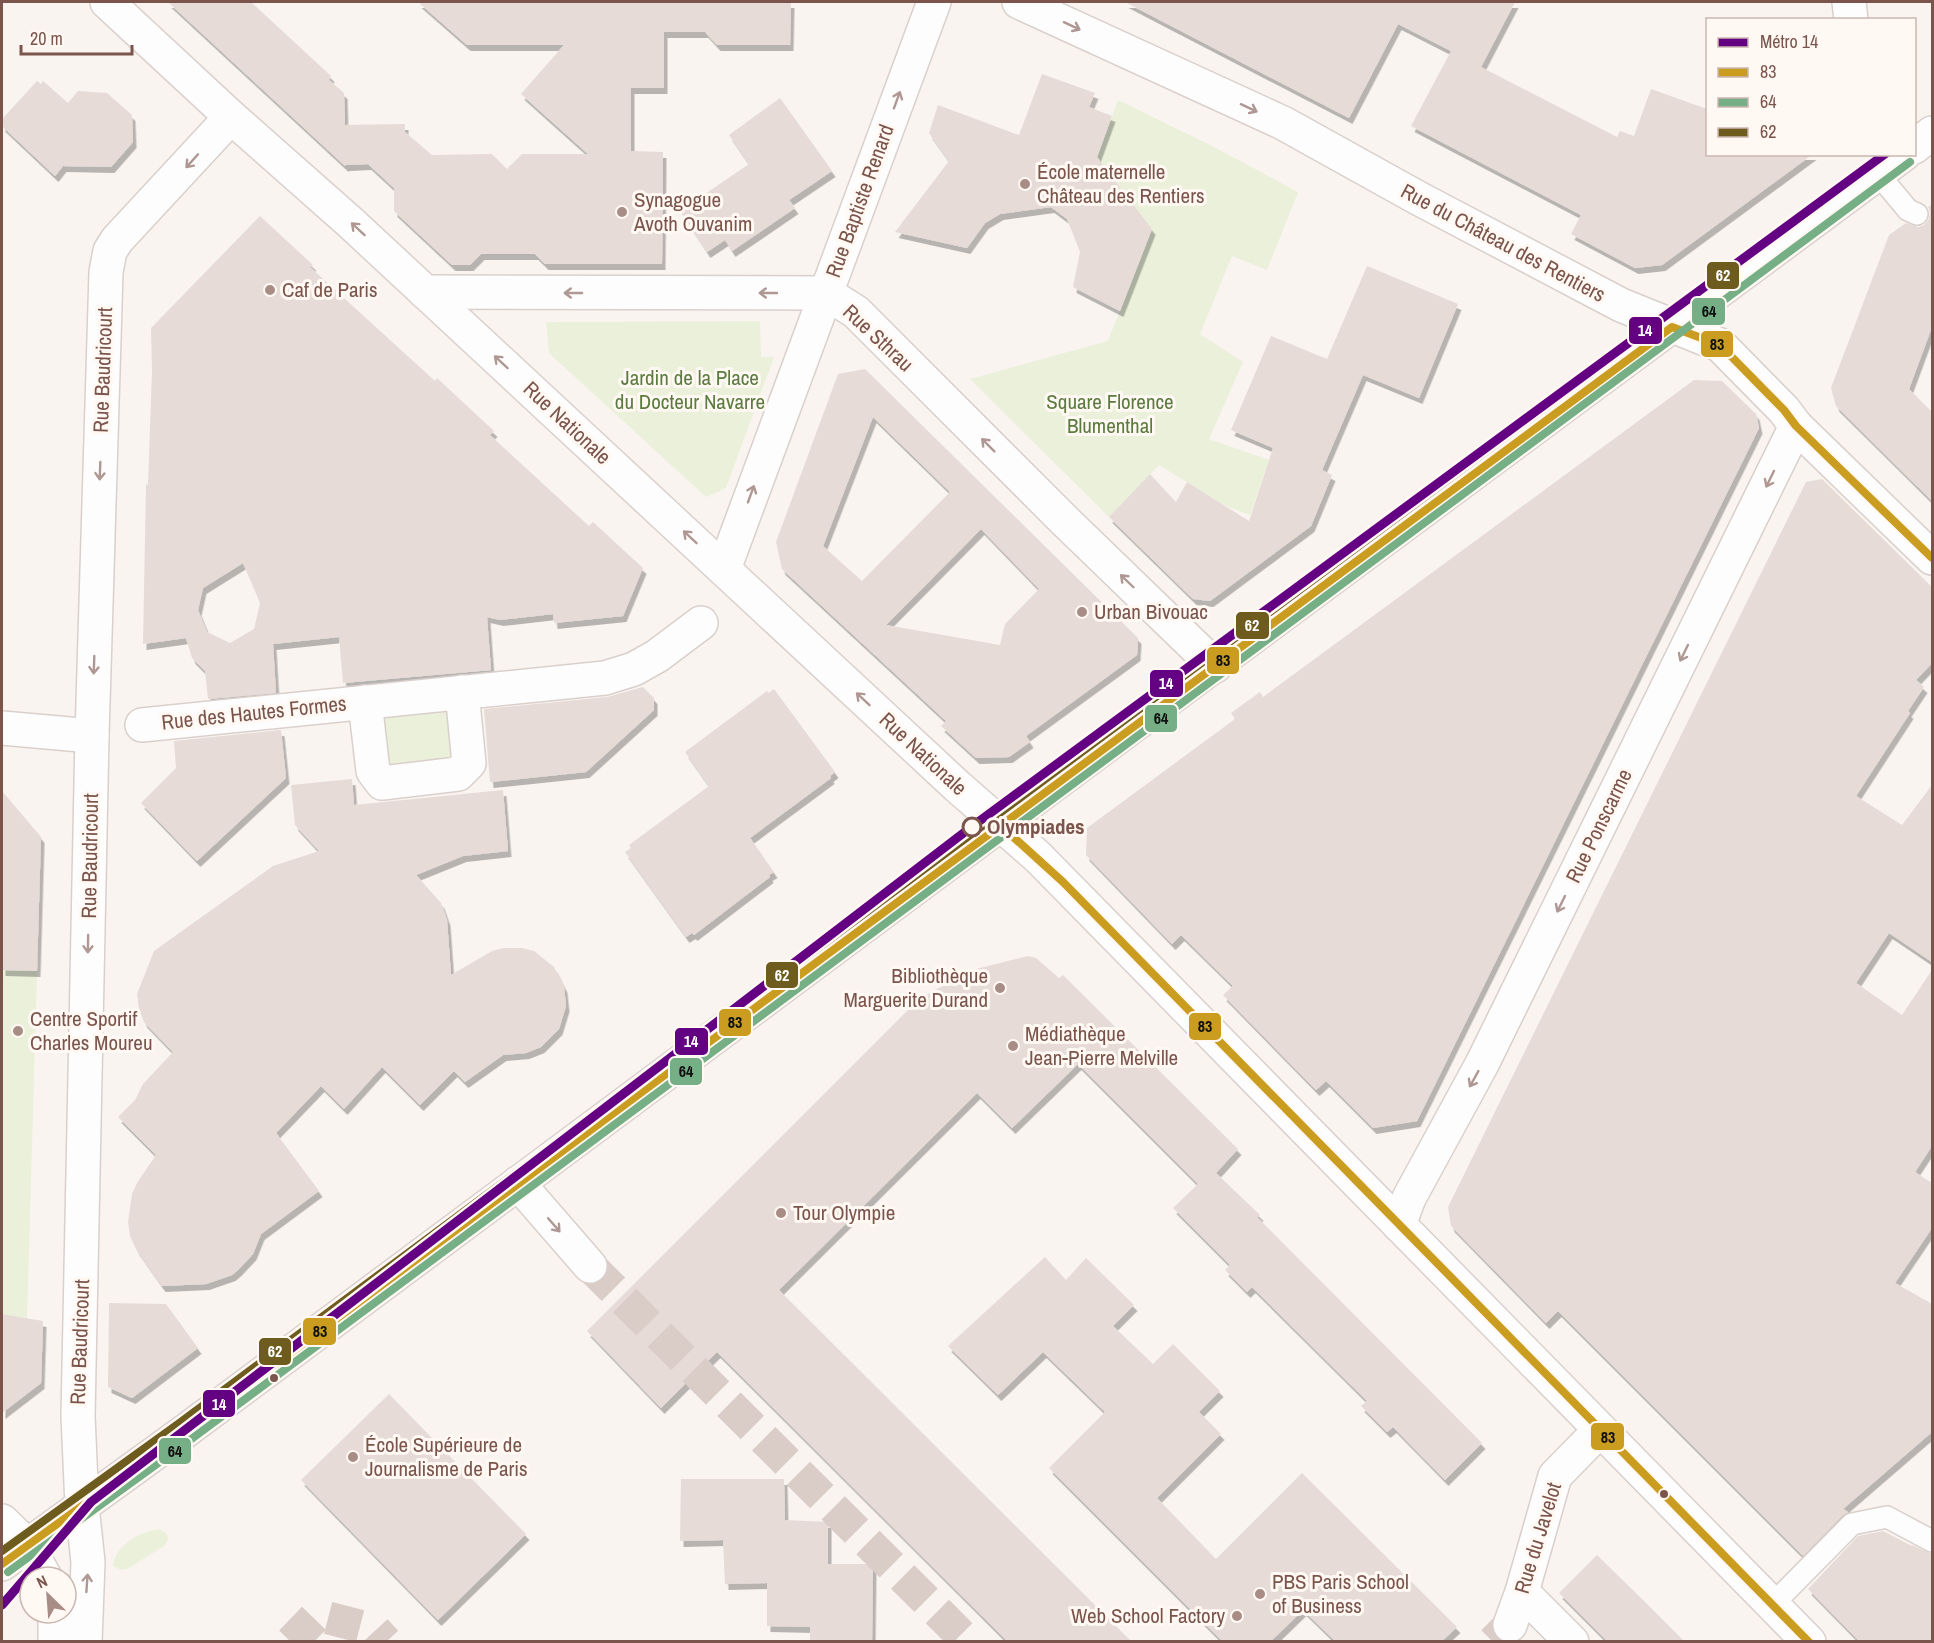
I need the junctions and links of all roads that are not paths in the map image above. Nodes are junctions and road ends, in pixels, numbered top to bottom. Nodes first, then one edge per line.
1 (107, 2) edge
2 (934, 2) edge
3 (1019, 2) edge
4 (1849, 2) edge
5 (1851, 18) edge
6 (231, 117) junction
7 (1932, 133) edge
8 (1916, 145) edge
9 (1898, 156) edge
10 (1876, 164) edge
11 (1917, 214) dead end
12 (425, 292) junction
13 (826, 293) junction
14 (1672, 327) junction
15 (1796, 426) junction
16 (1932, 558) edge
17 (724, 569) junction
18 (701, 623) dead end
19 (1215, 666) junction
20 (462, 692) junction
21 (365, 702) junction
22 (142, 725) dead end
23 (2, 728) edge
24 (92, 736) junction
25 (1000, 825) junction
26 (518, 1183) junction
27 (1399, 1225) junction
28 (590, 1266) tunnel mouth
29 (1600, 1430) junction
30 (82, 1506) junction
31 (2, 1521) edge
32 (1932, 1541) edge
33 (14, 1554) edge
34 (29, 1565) edge
35 (1522, 1592) junction
36 (1773, 1604) junction
37 (55, 1625) edge
38 (1510, 1626) tunnel mouth
39 (55, 1641) edge
40 (85, 1641) edge
41 (1572, 1641) edge
42 (1809, 1641) edge

1 - 6 street, Rue Nationale
13 -> 2 street, Rue Baptiste Renard
3 -> 14 street, Rue du Château des Rentiers
4 - 5 street
12 -> 6 street, Rue Nationale
6 -> 24 street, Rue Baudricourt
7 - 8 street
9 - 10 street
10 - 11 lane
10 - 14 street
13 -> 12 street, Rue Sthrau
17 -> 12 street, Rue Nationale
17 -> 13 street, Rue Baptiste Renard
19 -> 13 street, Rue Sthrau
14 - 15 street, Rue du Château des Rentiers
14 - 19 street
15 - 16 street, Rue du Château des Rentiers
15 -> 27 street, Rue Ponscarme
25 -> 17 street, Rue Nationale
18 - 20 street, Rue des Hautes Formes
19 - 25 street
20 - 21 street, Rue des Hautes Formes
20 - 21 street, Rue des Hautes Formes
21 - 22 street, Rue des Hautes Formes
23 - 24 street
24 -> 30 street, Rue Baudricourt
25 - 26 street
25 - 27 street, Rue Nationale
26 -> 28 street
26 - 30 street
27 - 29 street, Rue Nationale
29 - 35 street, Rue du Javelot
29 - 36 street, Rue Nationale
30 - 33 street
40 -> 30 street, Rue Baudricourt
31 - 33 street
32 - 36 lane
33 - 34 street
35 - 38 street, Rue du Javelot
35 - 41 street
36 - 42 street, Rue Nationale
37 - 39 street

